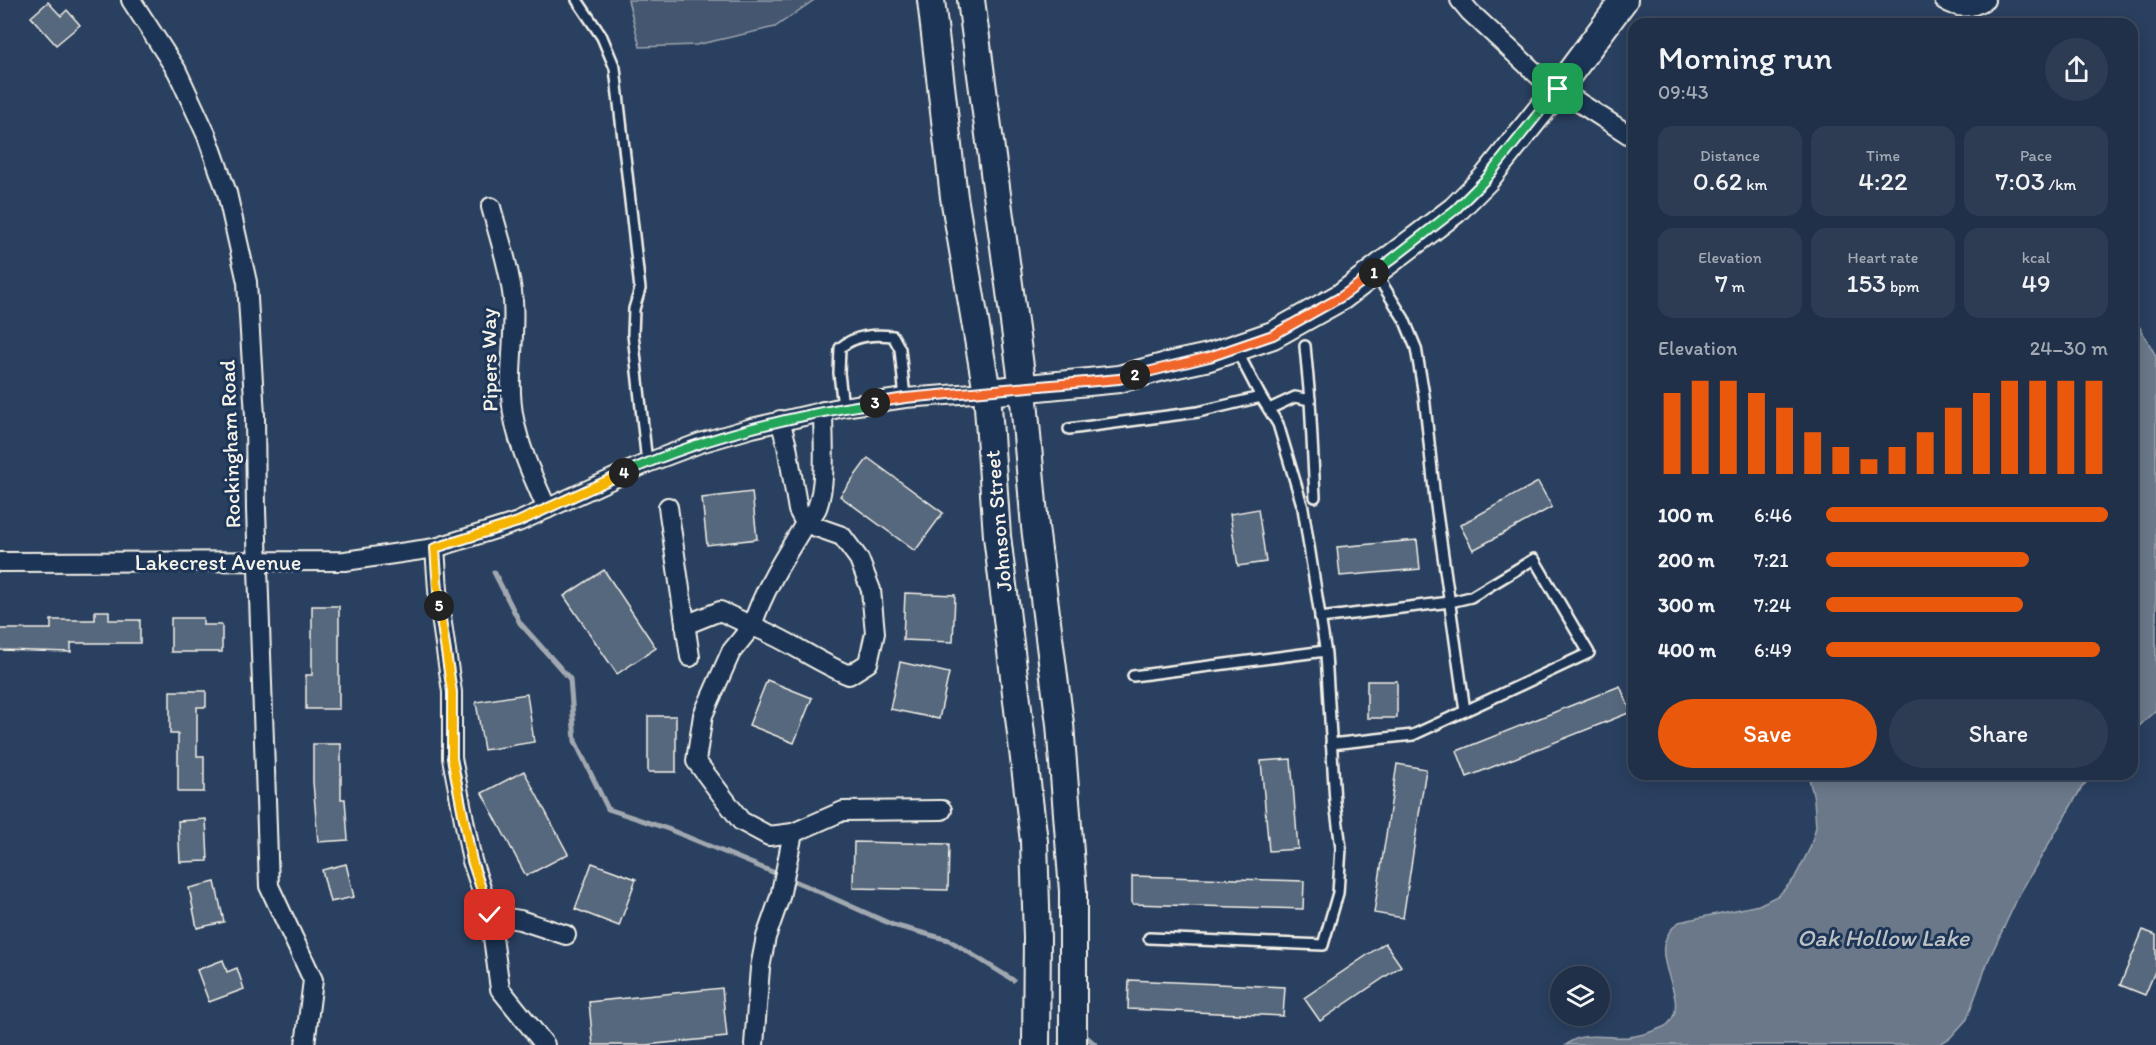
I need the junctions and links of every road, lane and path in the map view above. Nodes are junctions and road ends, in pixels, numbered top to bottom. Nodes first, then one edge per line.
1 (131, 0) edge
2 (577, 0) edge
3 (931, 0) edge
4 (971, 0) edge
5 (1460, 0) edge
6 (1623, 0) edge
7 (1944, 0) edge
8 (1985, 0) edge
9 (1558, 89) junction
10 (1628, 134) edge
11 (491, 207) dead end
12 (1375, 272) junction
13 (1305, 346) dead end
14 (1234, 347) junction
15 (1023, 389) junction
16 (987, 392) junction
17 (1261, 397) junction
18 (905, 398) junction
19 (1310, 400) junction
20 (843, 407) junction
21 (1269, 409) junction
22 (823, 411) junction
23 (780, 420) junction
24 (1070, 429) dead end
25 (647, 463) junction
26 (1315, 497) dead end
27 (668, 507) dead end
28 (547, 509) junction
29 (805, 523) junction
30 (435, 548) junction
31 (259, 561) junction
32 (0, 562) edge
33 (1450, 602) junction
34 (1320, 618) junction
35 (685, 625) junction
36 (752, 626) junction
37 (1325, 651) junction
38 (690, 657) dead end
39 (1133, 676) dead end
40 (1465, 711) junction
41 (1331, 744) junction
42 (942, 810) dead end
43 (793, 833) junction
44 (490, 915) junction
45 (566, 935) dead end
46 (1149, 938) dead end
47 (305, 1045) edge
48 (545, 1045) edge
49 (754, 1045) edge
50 (1036, 1045) edge
51 (1073, 1045) edge

1 - 31 street, Rockingham Road
2 - 25 lane
3 - 16 main road, Johnson Street
4 - 15 main road, Johnson Street
5 - 9 street
6 - 9 main road, Lakecrest Avenue
7 - 8 street
9 - 10 street
9 - 12 main road, Lakecrest Avenue
11 - 28 street, Pipers Way
12 - 14 main road, Lakecrest Avenue
12 - 33 lane
13 - 19 lane
14 - 15 main road, Lakecrest Avenue
14 - 17 lane
15 - 16 main road, Lakecrest Avenue
15 - 51 main road, Johnson Street
16 - 18 street, Lakecrest Avenue
16 - 50 main road, Johnson Street
17 - 21 lane
17 - 24 lane
18 - 20 street, Lakecrest Avenue
18 - 20 lane
19 - 21 lane
19 - 26 lane
20 - 22 street, Lakecrest Avenue
21 - 34 lane
22 - 23 street, Lakecrest Avenue
22 - 29 street
23 - 25 street, Lakecrest Avenue
23 - 29 street
25 - 28 street, Lakecrest Avenue
27 - 35 street
28 - 30 street, Lakecrest Avenue
29 - 36 street
29 - 36 street
30 - 31 street, Lakecrest Avenue
30 - 44 street
31 - 32 street, Lakecrest Avenue
31 - 47 street, Rockingham Road
33 - 34 lane
33 - 40 lane
33 - 40 lane
34 - 37 lane
35 - 36 street
35 - 38 street
36 - 43 street
37 - 39 lane
37 - 41 lane
40 - 41 lane
41 - 46 lane
42 - 43 street
43 - 49 street
44 - 45 street
44 - 48 street

